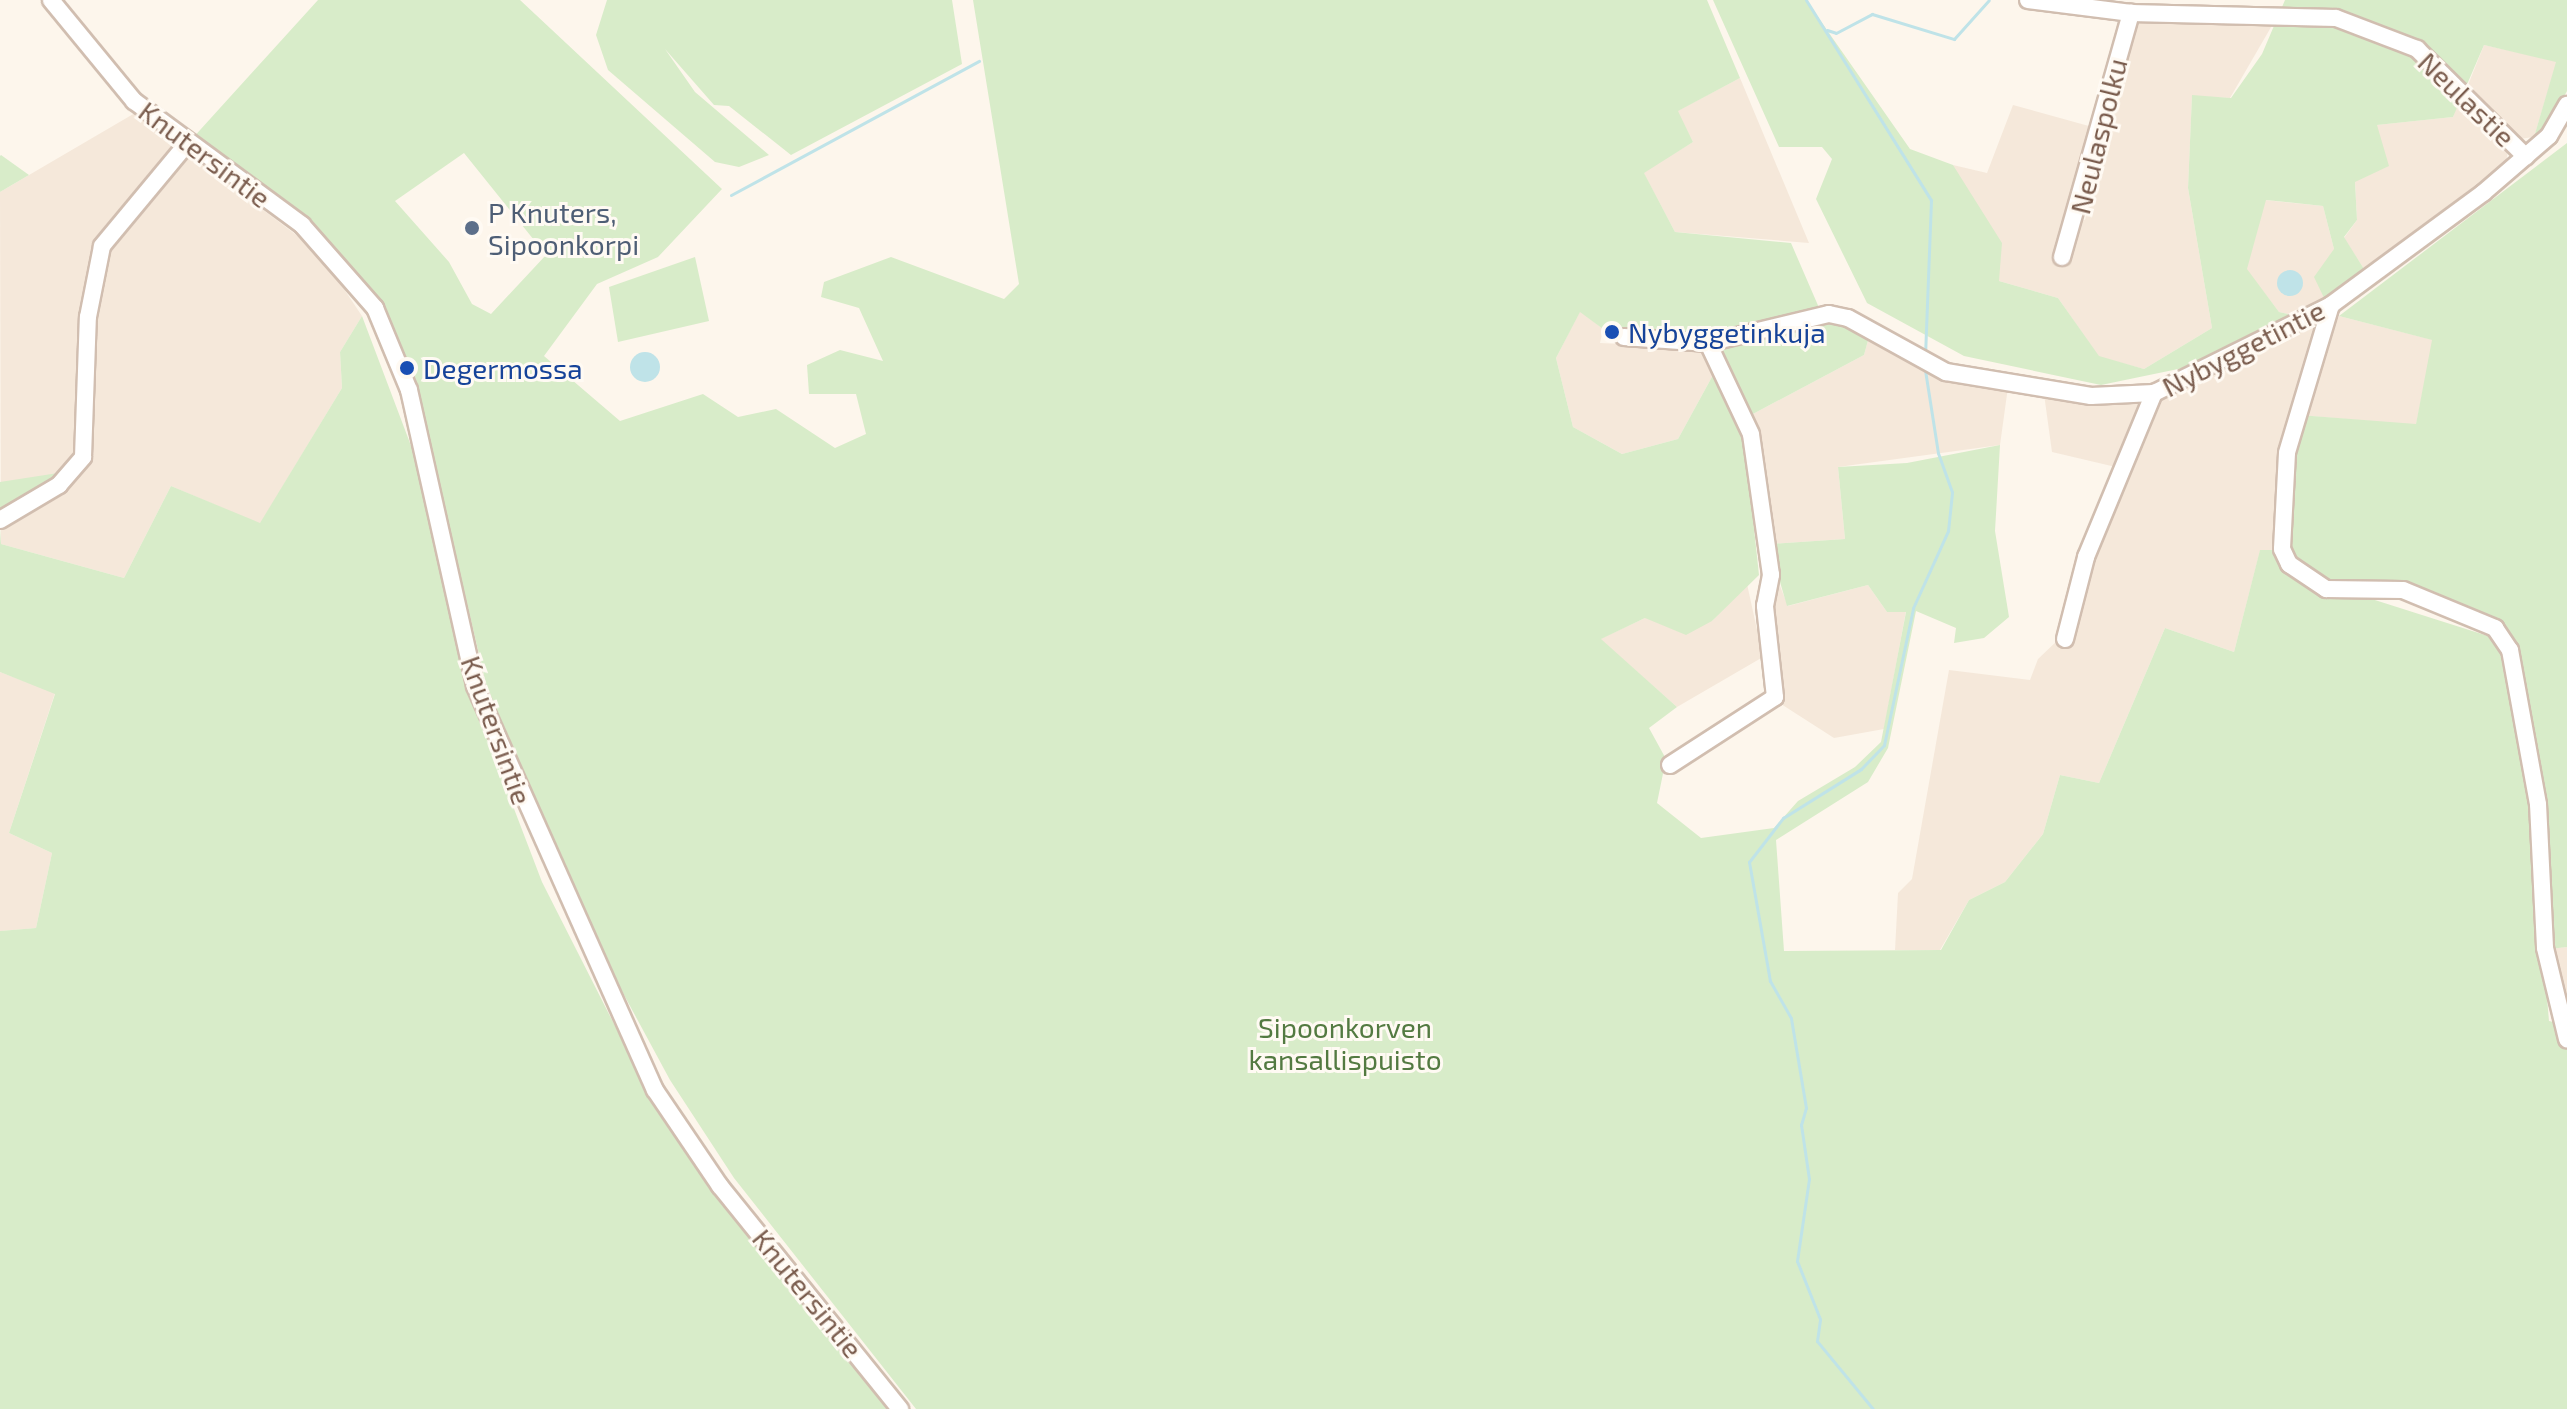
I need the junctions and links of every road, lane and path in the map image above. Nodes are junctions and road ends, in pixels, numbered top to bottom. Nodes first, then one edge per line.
1 (51, 0) edge
2 (2028, 0) edge
3 (2131, 13) junction
4 (2567, 105) edge
5 (186, 145) junction
6 (2526, 157) junction
7 (2062, 257) dead end
8 (2331, 305) junction
9 (1624, 337) dead end
10 (1708, 343) junction
11 (2154, 393) junction
12 (0, 520) edge
13 (2065, 639) dead end
14 (1670, 765) dead end
15 (2567, 1039) edge
16 (900, 1409) edge

1 - 5 street, Knutersintie
2 - 3 street, Neulastie
3 - 6 street, Neulastie
3 - 7 street, Neulaspolku
4 - 6 street, Nybyggetintie
5 - 12 street
5 - 16 street, Knutersintie
6 - 8 street, Nybyggetintie
8 - 11 street, Nybyggetintie
8 - 15 street
9 - 10 street, Nybyggetintie
10 - 11 street, Nybyggetintie
10 - 14 street
11 - 13 street

